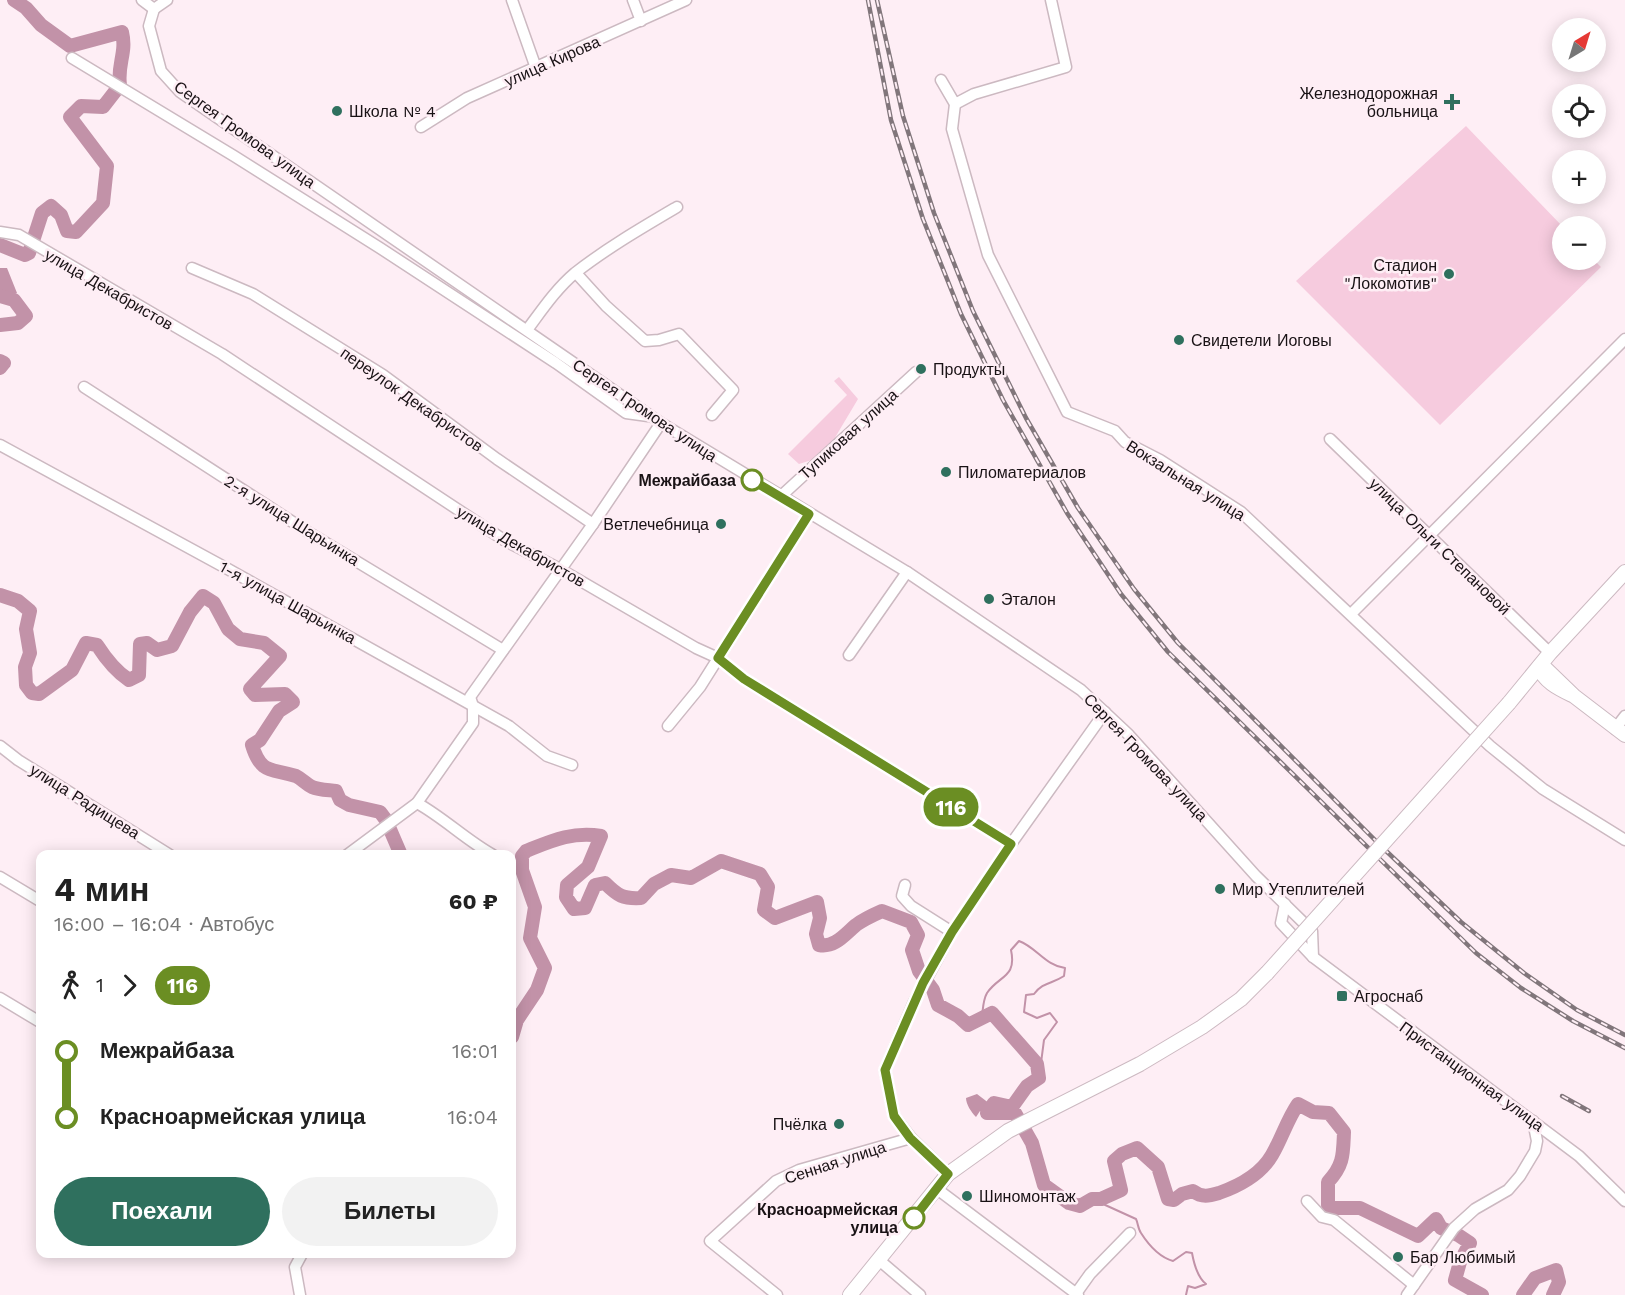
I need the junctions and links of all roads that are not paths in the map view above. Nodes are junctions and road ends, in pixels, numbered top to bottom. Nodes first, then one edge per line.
1 (142, 0) edge
2 (167, 0) edge
3 (512, 0) edge
4 (633, 0) edge
5 (686, 0) edge
6 (1052, 0) edge
7 (154, 9) junction
8 (641, 21) junction
9 (72, 58) dead end
10 (536, 68) junction
11 (941, 80) dead end
12 (955, 104) junction
13 (421, 127) dead end
14 (677, 207) dead end
15 (0, 232) edge
16 (192, 268) dead end
17 (576, 273) junction
18 (527, 330) junction
19 (1625, 339) edge
20 (916, 372) dead end
21 (84, 387) dead end
22 (712, 415) dead end
23 (656, 420) junction
24 (1330, 438) dead end
25 (0, 445) edge
26 (780, 497) junction
27 (809, 514) junction
28 (593, 524) junction
29 (1428, 536) junction
30 (560, 569) junction
31 (906, 572) junction
32 (1625, 572) edge
33 (1351, 614) junction
34 (503, 650) junction
35 (1550, 653) junction
36 (849, 655) dead end
37 (718, 658) junction
38 (1539, 667) junction
39 (1559, 685) junction
40 (1520, 690) junction
41 (473, 706) junction
42 (1105, 712) junction
43 (1625, 716) edge
44 (668, 726) dead end
45 (1620, 732) edge
46 (0, 746) edge
47 (572, 765) dead end
48 (417, 803) junction
49 (1625, 840) edge
50 (1011, 844) junction
51 (162, 850) edge
52 (354, 850) edge
53 (484, 850) edge
54 (0, 876) edge
55 (905, 885) dead end
56 (36, 898) edge
57 (1285, 904) junction
58 (952, 932) junction
59 (1313, 957) junction
60 (0, 998) edge
61 (36, 1020) edge
62 (1533, 1121) junction
63 (1548, 1132) junction
64 (910, 1138) junction
65 (1537, 1141) junction
66 (948, 1174) junction
67 (937, 1189) junction
68 (1307, 1201) dead end
69 (1625, 1201) edge
70 (1131, 1233) dead end
71 (300, 1258) edge
72 (879, 1260) junction
73 (1414, 1285) junction
74 (1076, 1294) edge
75 (300, 1295) edge
76 (777, 1295) edge
77 (850, 1295) edge
78 (920, 1295) edge
79 (1407, 1295) edge

1 - 7 street
2 - 7 street
3 - 10 street
4 - 8 street
5 - 8 street, улица Кирова
6 - 12 street
7 - 18 street, Сергея Громова улица
8 - 10 street, улица Кирова
9 - 23 street
10 - 13 street, улица Кирова
11 - 12 street
12 - 33 street, Вокзальная улица
14 - 17 street
15 - 30 street, улица Декабристов
16 - 28 street, переулок Декабристов
17 - 18 street
17 - 22 street
18 - 23 street, Сергея Громова улица
19 - 29 street
20 - 26 street, Тупиковая улица
21 - 34 street, 2-я улица Шарьинка
23 - 26 street, Сергея Громова улица
23 - 28 street
24 - 29 street, улица Ольги Степановой
25 - 41 street, 1-я улица Шарьинка
26 - 27 street, Сергея Громова улица
27 - 31 street, Сергея Громова улица
27 - 37 street
28 - 30 street
29 - 33 street
29 - 35 street, улица Ольги Степановой
30 - 34 street
30 - 37 street, улица Декабристов
31 - 36 street
31 - 42 street, Сергея Громова улица
32 - 35 main road
33 - 49 street, Вокзальная улица
34 - 41 street
35 - 38 main road
35 - 39 main road
37 - 44 street
37 - 50 street, улица Декабристов
38 - 39 main road
38 - 40 main road
39 - 40 main road
39 - 45 main road
40 - 66 main road, bridge
41 - 47 street, 1-я улица Шарьинка
41 - 48 street
42 - 50 street
42 - 57 street, Сергея Громова улица
43 - 45 street
46 - 51 street, улица Радищева
48 - 52 street
48 - 53 street
50 - 58 street
54 - 56 street
55 - 58 street
57 - 59 street, Сергея Громова улица
57 - 59 street, Пристанционная улица
58 - 64 street
59 - 62 street, Пристанционная улица
60 - 61 street
62 - 63 street, Пристанционная улица
62 - 65 street
63 - 65 street
63 - 69 street, Пристанционная улица
64 - 66 street
64 - 76 street, Сенная улица
65 - 73 street
66 - 67 main road
67 - 72 main road
67 - 74 street
68 - 73 street
70 - 74 street
71 - 75 street
72 - 77 main road
72 - 78 street
73 - 79 street

